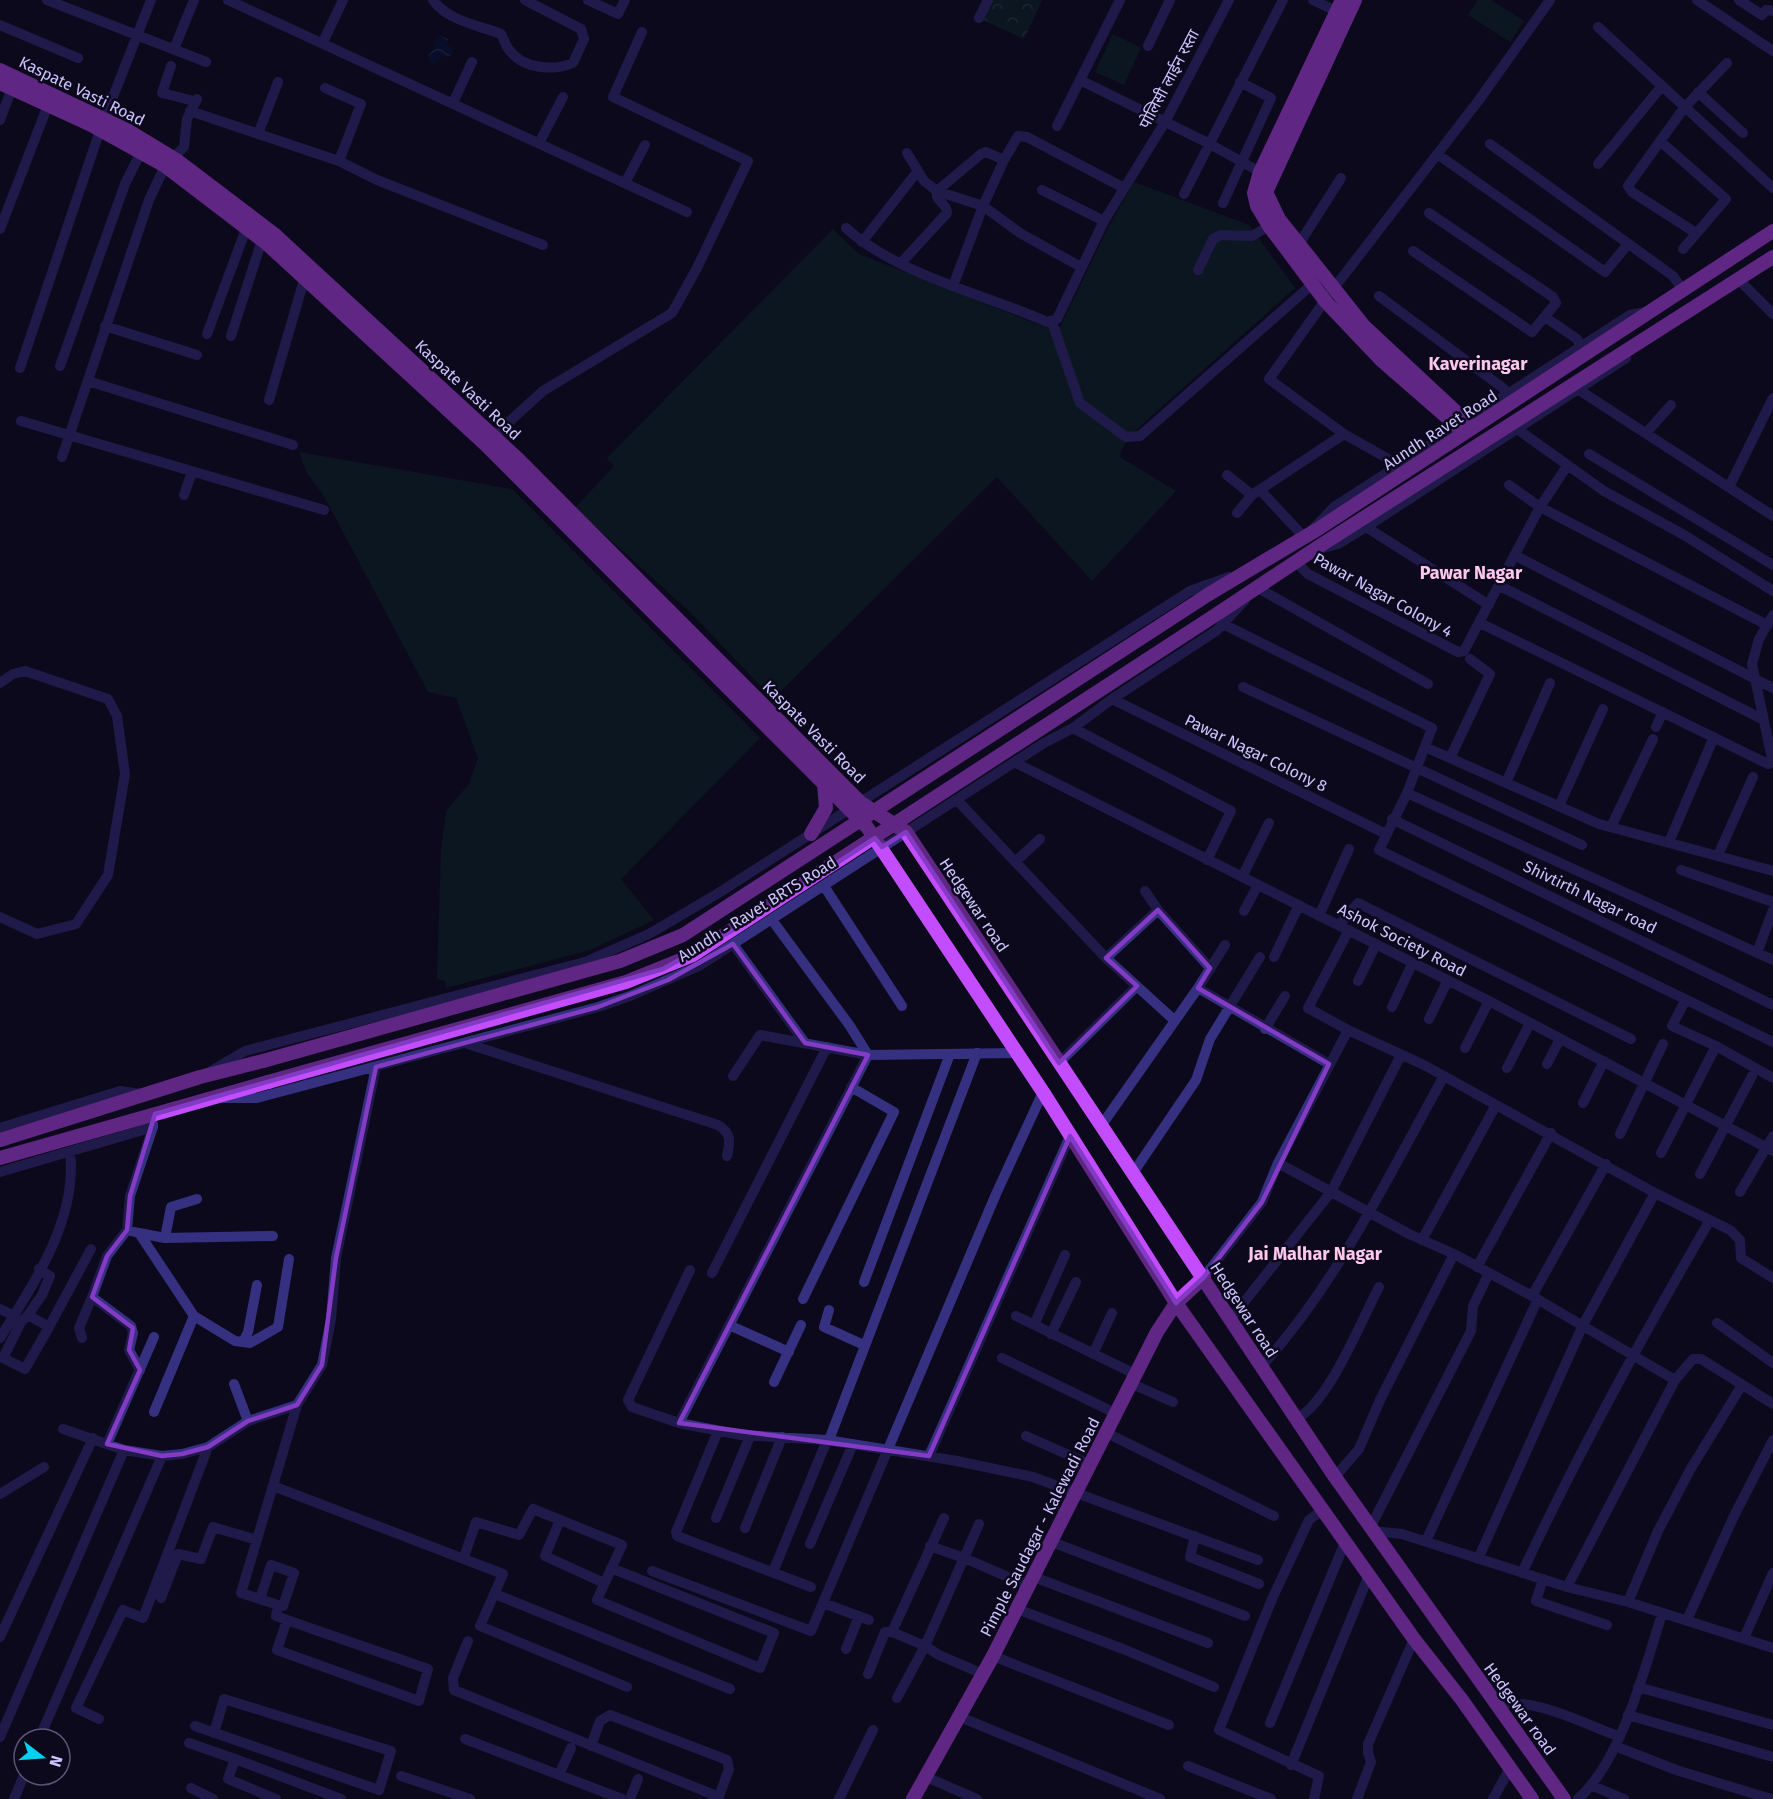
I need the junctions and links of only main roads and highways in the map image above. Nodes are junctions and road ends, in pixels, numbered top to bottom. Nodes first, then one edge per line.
1 (1355, 0) edge
2 (1339, 6) edge
3 (0, 70) edge
4 (6, 86) edge
5 (102, 123) junction
6 (1279, 147) junction
7 (168, 162) junction
8 (1773, 231) edge
9 (1773, 257) edge
10 (1444, 407) junction
11 (1463, 426) road end
12 (489, 440) junction
13 (736, 687) junction
14 (824, 784) junction
15 (855, 806) junction
16 (811, 834) road end
17 (0, 1140) edge
18 (0, 1158) edge
19 (1204, 1277) junction
20 (1176, 1303) junction
21 (913, 1799) edge
22 (1532, 1799) edge
23 (1564, 1799) edge

1 - 6 main road
2 - 6 main road
3 - 5 main road, Kaspate Vasti Road
4 - 5 main road, Kaspate Vasti Road
5 - 7 main road, Kaspate Vasti Road
5 - 7 main road, Kaspate Vasti Road
6 - 10 main road
6 - 10 main road
7 - 12 main road, Kaspate Vasti Road
7 - 12 main road, Kaspate Vasti Road
8 - 17 main road, Aundh Ravet Road, bridge
9 - 18 main road, Aundh Ravet Road, bridge
10 - 11 main road
12 - 13 main road, Kaspate Vasti Road
13 - 14 main road, Kaspate Vasti Road
13 - 15 main road, Kaspate Vasti Road
14 - 15 main road, Kaspate Vasti Road
14 - 16 main road
15 - 19 main road, Hedgewar road
15 - 20 main road
19 - 20 main road, Pimple Saudagar - Kalewadi Road
19 - 23 main road, Hedgewar road
20 - 21 main road, Pimple Saudagar - Kalewadi Road
20 - 22 main road

